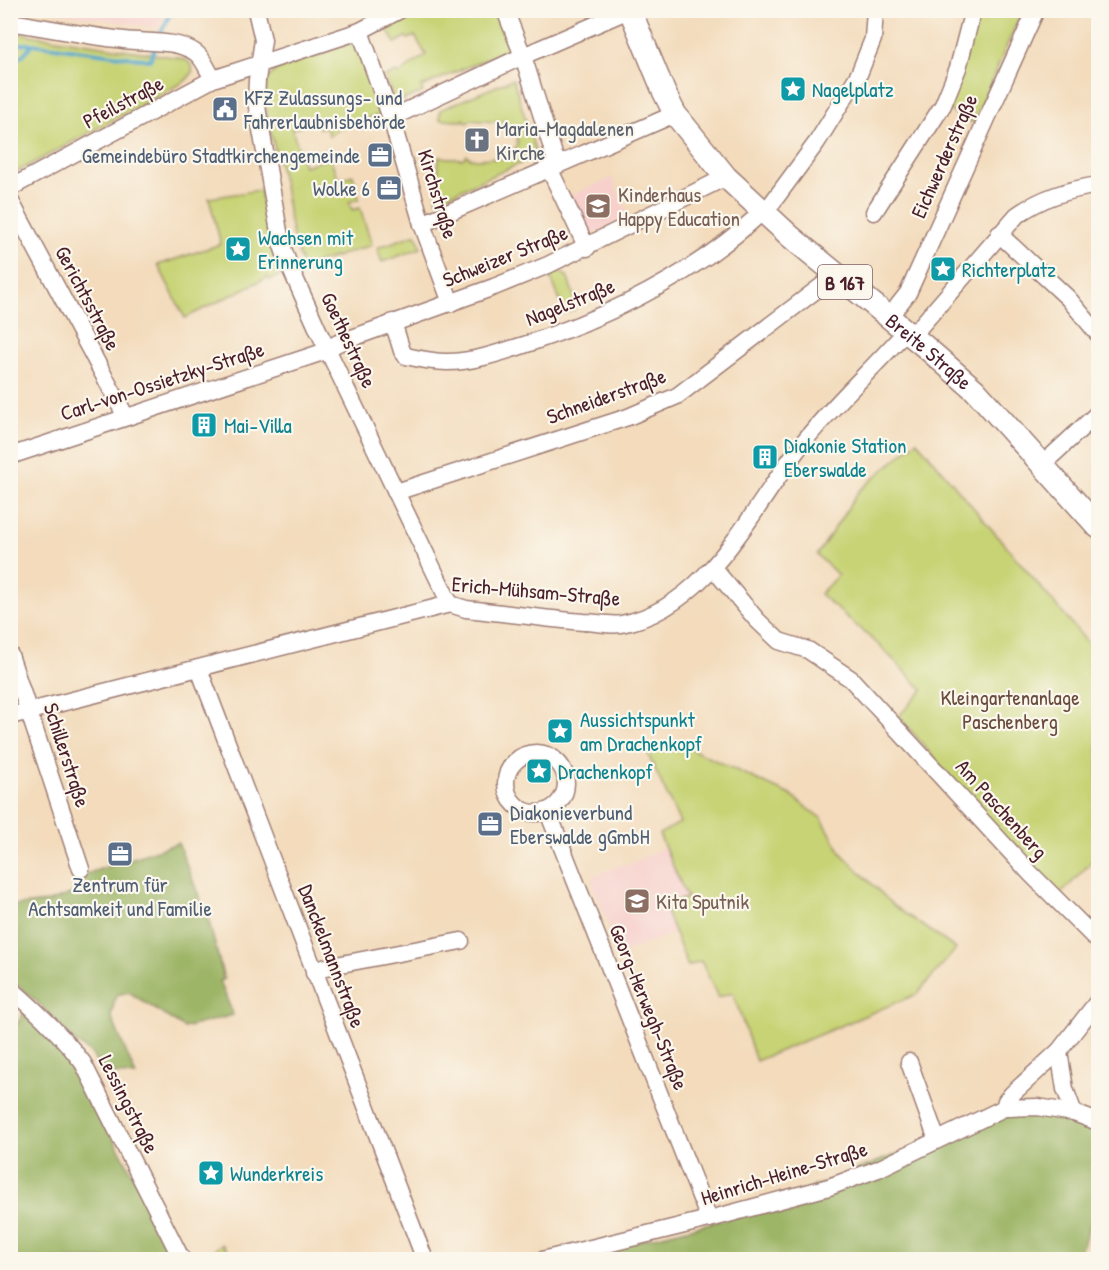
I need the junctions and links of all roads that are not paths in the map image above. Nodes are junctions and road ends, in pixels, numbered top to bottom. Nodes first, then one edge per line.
1 (256, 10) edge
2 (400, 10) edge
3 (505, 10) edge
4 (630, 10) edge
5 (875, 10) edge
6 (974, 10) edge
7 (1036, 10) edge
8 (10, 22) edge
9 (360, 31) junction
10 (523, 56) junction
11 (260, 64) junction
12 (213, 79) junction
13 (675, 114) junction
14 (391, 118) junction
15 (553, 166) junction
16 (726, 177) junction
17 (1098, 184) edge
18 (10, 188) edge
19 (10, 200) edge
20 (767, 208) junction
21 (874, 212) dead end
22 (422, 224) junction
23 (999, 234) junction
24 (587, 248) junction
25 (836, 275) junction
26 (451, 303) junction
27 (889, 317) junction
28 (393, 322) junction
29 (909, 334) junction
30 (1098, 334) edge
31 (328, 348) junction
32 (1098, 413) edge
33 (126, 417) junction
34 (10, 456) edge
35 (1043, 464) junction
36 (396, 492) junction
37 (1098, 527) edge
38 (713, 568) junction
39 (450, 604) junction
40 (10, 655) edge
41 (199, 669) junction
42 (29, 711) junction
43 (10, 716) edge
44 (548, 812) dead end
45 (81, 869) dead end
46 (461, 941) dead end
47 (1098, 941) edge
48 (314, 973) junction
49 (10, 988) edge
50 (1096, 1008) edge
51 (1059, 1051) junction
52 (909, 1062) dead end
53 (1004, 1108) junction
54 (1074, 1113) junction
55 (1098, 1122) edge
56 (937, 1140) junction
57 (709, 1219) junction
58 (182, 1260) edge
59 (425, 1260) edge
60 (542, 1260) edge

1 - 11 street, Goethestraße
2 - 9 street, Pfeilstraße
3 - 10 street
4 - 10 street
4 - 13 main road, Breite Straße / B 167
5 - 20 street, Nagelstraße
6 - 21 street
7 - 27 street, Eichwerderstraße
8 - 12 street
9 - 11 street, Pfeilstraße
9 - 14 street, Kirchstraße
10 - 14 street
10 - 15 street
11 - 12 street, Pfeilstraße
11 - 31 street, Goethestraße
12 - 18 street, Pfeilstraße
13 - 15 street
13 - 16 main road, Breite Straße / B 167
14 - 22 street, Kirchstraße
15 - 22 street
15 - 24 street
16 - 20 main road, Breite Straße / B 167
16 - 24 street, Schweizer Straße
17 - 23 street, Erich-Mühsam-Straße
19 - 33 street, Gerichtsstraße
20 - 25 main road, Breite Straße / B 167
20 - 28 street, Nagelstraße
22 - 26 street, Kirchstraße
23 - 29 street, Erich-Mühsam-Straße
23 - 30 street
24 - 26 street, Schweizer Straße
25 - 27 main road, Breite Straße / B 167
25 - 36 street, Schneiderstraße
26 - 28 street, Schweizer Straße
27 - 29 main road, Breite Straße / B 167
28 - 31 street, Schweizer Straße
29 - 35 main road, Breite Straße / B 167
29 - 38 street, Erich-Mühsam-Straße
31 - 33 street, Carl-von-Ossietzky-Straße
31 - 36 street, Goethestraße
32 - 35 street
33 - 34 street, Carl-von-Ossietzky-Straße
35 - 37 main road, Breite Straße / B 167
36 - 39 street, Goethestraße
38 - 39 street, Erich-Mühsam-Straße
38 - 47 street, Am Paschenberg
39 - 41 street, Erich-Mühsam-Straße
40 - 42 street, Schillerstraße
41 - 42 street, Erich-Mühsam-Straße
41 - 48 street, Danckelmannstraße
42 - 43 street, Erich-Mühsam-Straße
42 - 45 street, Schillerstraße
44 - 57 street, Georg-Herwegh-Straße
46 - 48 street
48 - 59 street, Danckelmannstraße
49 - 58 street, Lessingstraße
50 - 51 street
51 - 53 street
51 - 54 street
52 - 56 street
53 - 54 street, Heinrich-Heine-Straße
53 - 56 street, Heinrich-Heine-Straße
54 - 55 street, Heinrich-Heine-Straße
56 - 57 street, Heinrich-Heine-Straße
57 - 60 street, Heinrich-Heine-Straße

